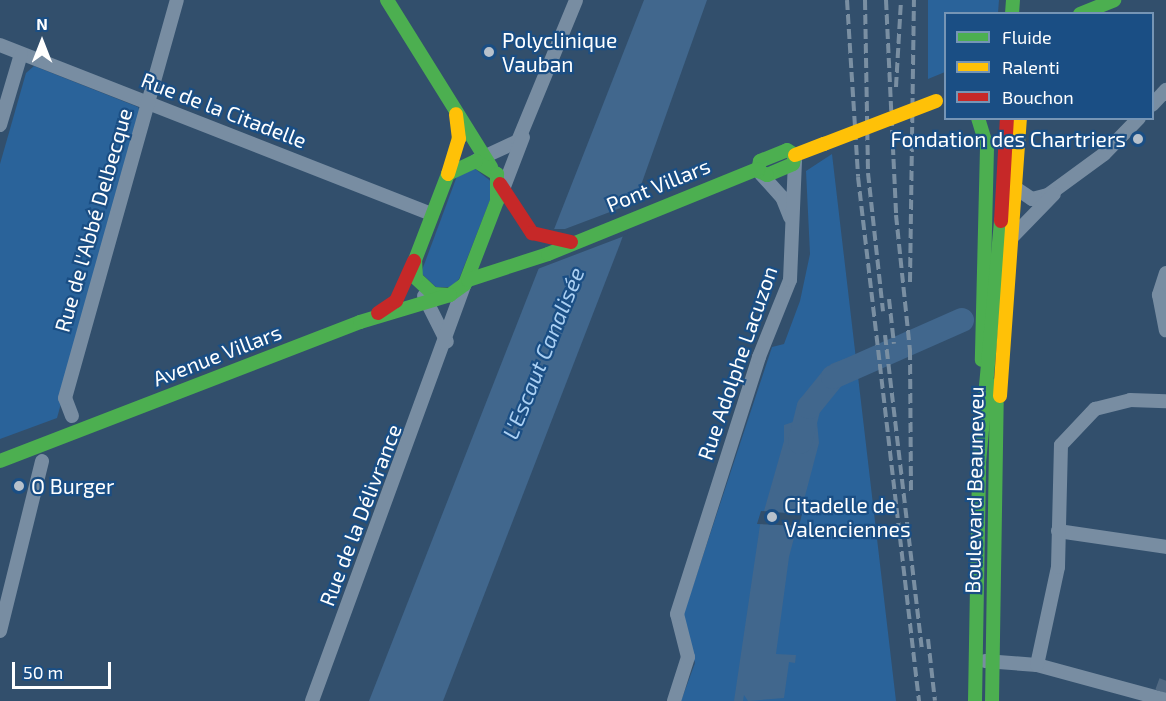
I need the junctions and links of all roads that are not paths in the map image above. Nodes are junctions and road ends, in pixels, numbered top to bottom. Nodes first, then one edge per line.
1 (177, 0) edge
2 (387, 0) edge
3 (576, 0) edge
4 (1079, 0) edge
5 (1102, 2) edge
6 (1067, 12) edge
7 (1084, 12) edge
8 (0, 45) edge
9 (21, 54) junction
10 (941, 99) edge
11 (148, 103) junction
12 (456, 112) junction
13 (979, 120) edge
14 (1007, 120) edge
15 (1020, 120) edge
16 (1137, 120) edge
17 (0, 125) edge
18 (523, 132) junction
19 (795, 158) junction
20 (484, 161) junction
21 (759, 171) junction
22 (448, 174) junction
23 (502, 187) junction
24 (1058, 187) junction
25 (1017, 189) junction
26 (495, 207) joint
27 (432, 214) junction
28 (794, 231) junction
29 (1014, 235) junction
30 (576, 241) junction
31 (415, 260) junction
32 (1166, 273) edge
33 (418, 281) junction
34 (466, 282) junction
35 (450, 295) junction
36 (428, 303) junction
37 (360, 322) junction
38 (1166, 330) edge
39 (447, 344) junction
40 (1166, 401) edge
41 (72, 416) dead end
42 (990, 420) junction
43 (42, 461) dead end
44 (0, 462) edge
45 (1058, 531) junction
46 (1166, 547) edge
47 (0, 631) edge
48 (976, 651) junction
49 (992, 664) junction
50 (1036, 665) junction
51 (1162, 697) edge
52 (312, 701) edge
53 (674, 701) edge
54 (975, 701) edge
55 (992, 701) edge

1 - 11 street, Rue de l'Abbé Delbecque
2 - 12 main road, Pont Villars
3 - 18 street
4 - 6 main road
5 - 7 main road
8 - 9 street, Rue de la Citadelle
9 - 11 street, Rue de la Citadelle
9 - 17 street
10 - 19 main road, bridge
11 - 27 street, Rue de la Citadelle
11 - 41 street, Rue de l'Abbé Delbecque
12 - 20 main road, Pont Villars
12 - 22 main road
13 - 42 main road
14 - 42 main road, Boulevard Beauneveu
15 - 25 main road
16 - 24 street
18 - 20 street
18 - 23 street
19 - 21 main road, Pont Villars
19 - 28 street, Rue Adolphe Lacuzon
20 - 22 main road
20 - 23 main road, Pont Villars
21 - 28 street, Rue Adolphe Lacuzon
21 - 30 main road, Pont Villars
22 - 27 main road
23 - 26 street
23 - 30 main road, Pont Villars
24 - 25 street
24 - 29 street
25 - 29 main road
26 - 34 main road
27 - 31 main road
28 - 53 street, Rue Adolphe Lacuzon
29 - 42 main road
30 - 34 main road, Pont Villars
31 - 33 main road
31 - 37 main road
32 - 38 street
33 - 35 main road
33 - 36 street
34 - 35 main road, Avenue Villars
34 - 39 street, Rue de la Délivrance
35 - 36 main road, Avenue Villars
36 - 37 main road, Avenue Villars
36 - 39 street
37 - 44 main road, Avenue Villars
39 - 52 street, Rue de la Délivrance
40 - 45 street
42 - 48 main road, Boulevard Beauneveu
42 - 49 main road, Boulevard Beauneveu
43 - 47 street
45 - 46 street
45 - 50 street
48 - 49 street
48 - 54 main road, Boulevard Beauneveu
49 - 50 street
49 - 55 main road, Boulevard Beauneveu
50 - 51 street

